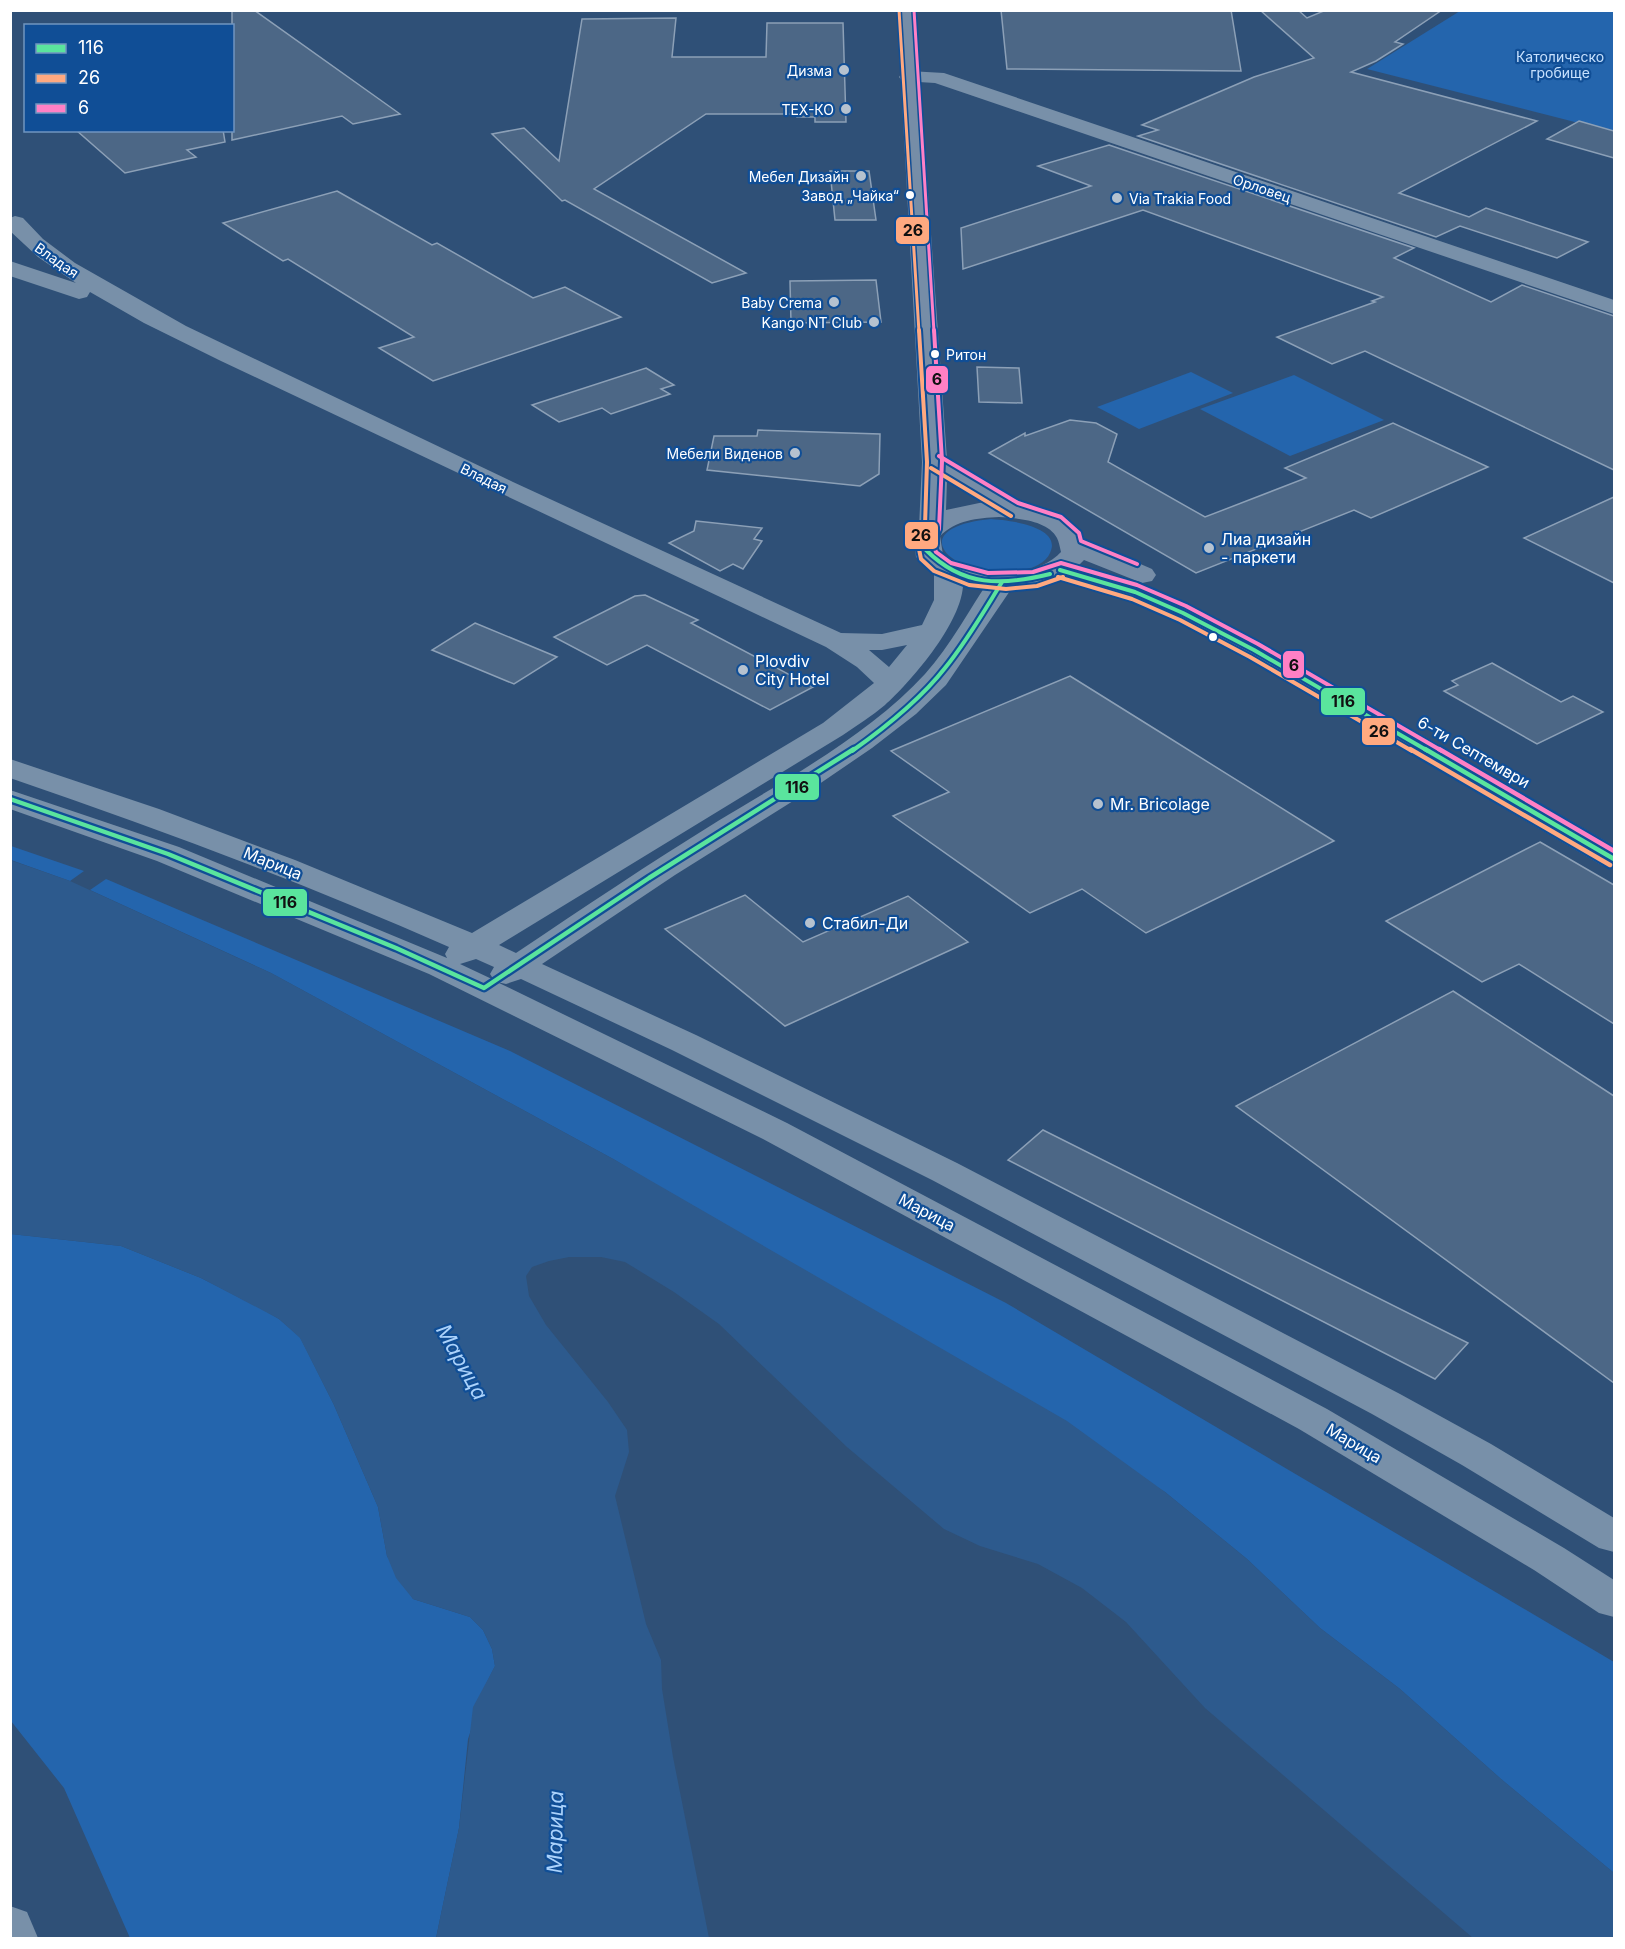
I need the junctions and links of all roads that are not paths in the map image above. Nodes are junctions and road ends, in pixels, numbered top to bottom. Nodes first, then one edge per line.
1 (906, 10) edge
2 (909, 76) junction
3 (12, 224) edge
4 (10, 268) edge
5 (1614, 307) edge
6 (135, 309) junction
7 (935, 462) junction
8 (1015, 510) junction
9 (932, 528) junction
10 (1067, 558) junction
11 (948, 570) junction
12 (1002, 582) junction
13 (931, 631) junction
14 (836, 642) junction
15 (890, 683) junction
16 (10, 768) edge
17 (10, 799) edge
18 (1614, 832) edge
19 (1614, 859) edge
20 (475, 945) junction
21 (520, 965) junction
22 (441, 967) junction
23 (484, 988) junction
24 (1614, 1537) edge
25 (1614, 1601) edge
26 (10, 1926) edge
27 (15, 1938) edge

1 - 2 main road
2 - 5 street, Орловец
2 - 7 main road
3 - 6 street, Владая
4 - 6 street, Владая
6 - 14 street, Владая
7 - 8 main road
7 - 9 main road
8 - 9 main road
8 - 10 main road
9 - 11 main road
10 - 12 main road
10 - 18 main road, 6-ти Септември
10 - 19 main road, 6-ти Септември
11 - 12 main road
11 - 13 street
12 - 21 street
13 - 14 street, Владая
13 - 15 street
14 - 15 street, Владая
15 - 20 street
16 - 20 street, Марица
17 - 22 street, Марица
20 - 21 street, Марица
20 - 22 street
21 - 23 street
21 - 24 street, Марица
22 - 23 street, Марица
23 - 25 street, Марица
26 - 27 street

